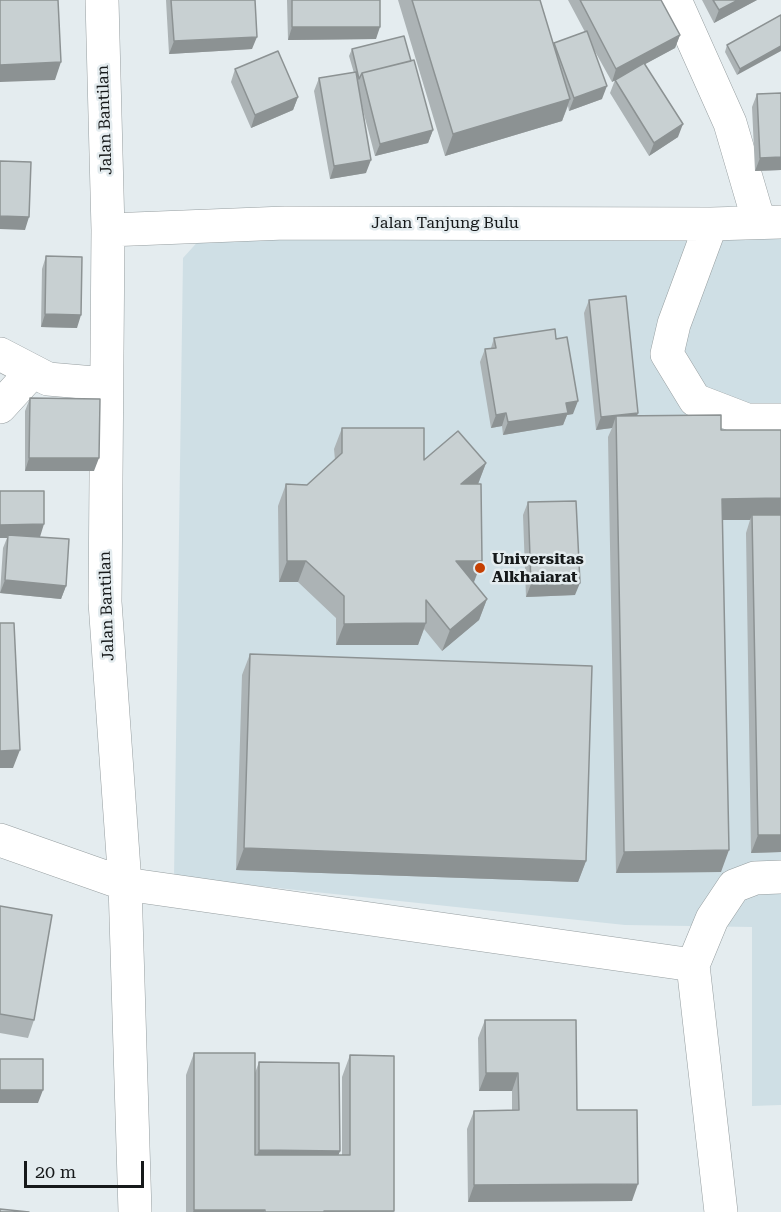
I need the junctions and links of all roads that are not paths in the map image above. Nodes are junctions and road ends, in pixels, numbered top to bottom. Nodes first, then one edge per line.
1 (102, 0) edge
2 (675, 0) edge
3 (770, 222) edge
4 (711, 224) junction
5 (108, 230) junction
6 (0, 354) edge
7 (33, 372) junction
8 (106, 384) junction
9 (0, 407) edge
10 (781, 420) edge
11 (0, 840) edge
12 (781, 877) edge
13 (125, 884) junction
14 (693, 965) junction
15 (135, 1212) edge
16 (721, 1212) edge

1 - 5 street, Jalan Bantilan
2 - 3 street
3 - 4 street, Jalan Tanjung Bulu
4 - 5 street, Jalan Tanjung Bulu
4 - 10 street
5 - 8 street, Jalan Bantilan
6 - 7 street
7 - 8 street
7 - 9 street
8 - 13 street, Jalan Bantilan
11 - 13 street
12 - 14 street
13 - 14 street
13 - 15 street, Jalan Bantilan
14 - 16 street

